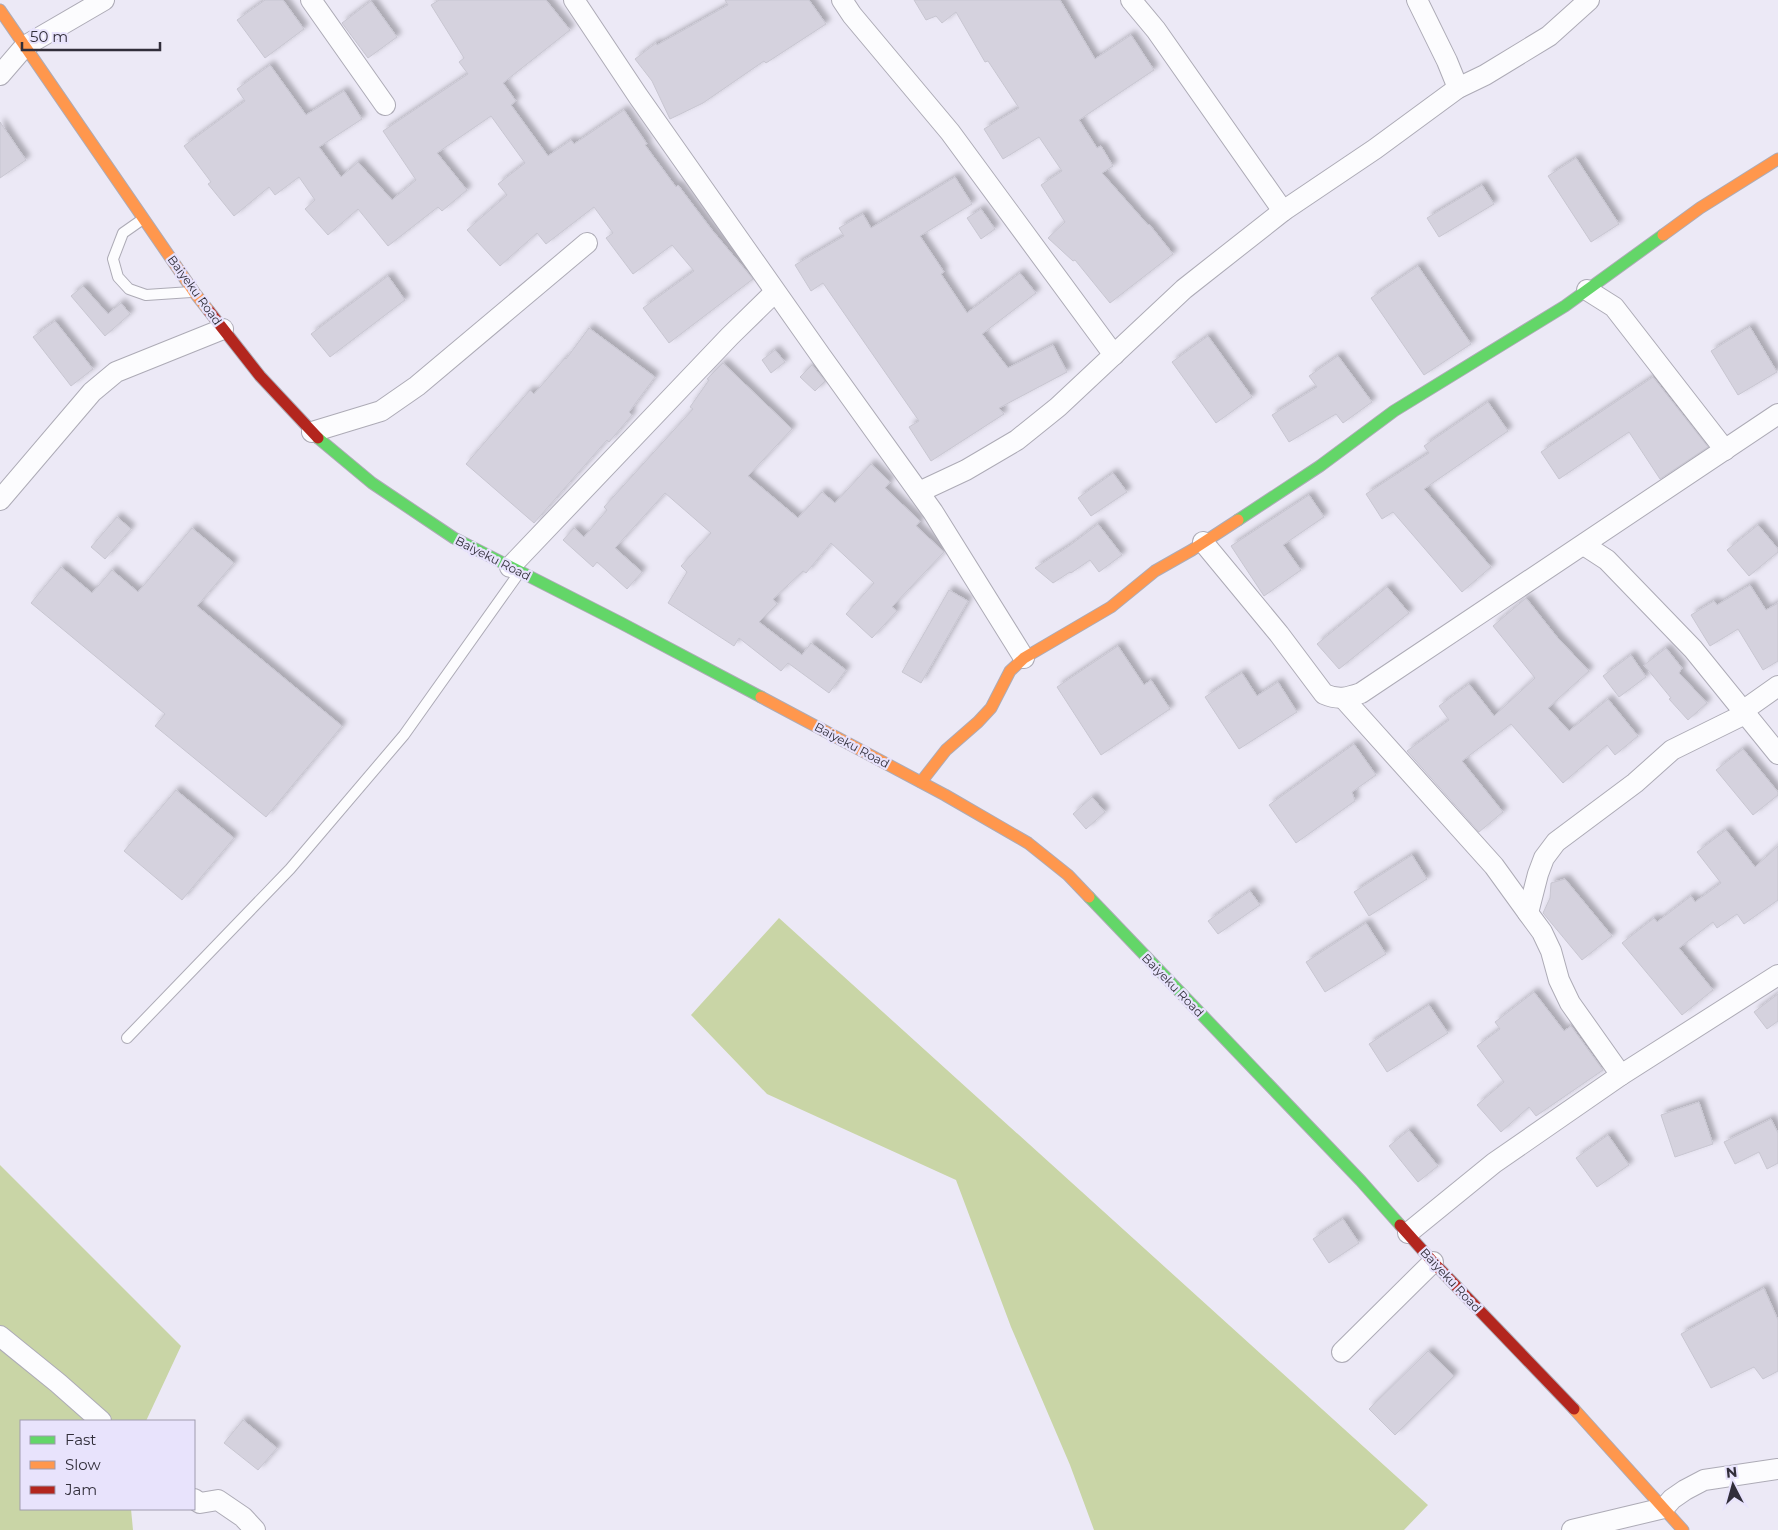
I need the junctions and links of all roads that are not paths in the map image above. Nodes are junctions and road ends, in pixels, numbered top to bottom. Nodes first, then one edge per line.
1 (104, 0) edge
2 (311, 0) edge
3 (574, 0) edge
4 (842, 0) edge
5 (1131, 0) edge
6 (1417, 0) edge
7 (1589, 0) edge
8 (0, 10) edge
9 (25, 46) junction
10 (0, 75) edge
11 (1458, 88) junction
12 (385, 105) dead end
13 (1778, 159) edge
14 (1283, 211) junction
15 (143, 219) junction
16 (587, 243) dead end
17 (1587, 290) junction
18 (194, 292) junction
19 (776, 292) junction
20 (222, 329) junction
21 (1114, 355) junction
22 (1778, 414) edge
23 (312, 432) junction
24 (1726, 450) junction
25 (919, 492) junction
26 (0, 500) edge
27 (1600, 534) junction
28 (1203, 542) junction
29 (1584, 545) junction
30 (1607, 560) junction
31 (515, 569) junction
32 (1024, 658) junction
33 (1778, 686) edge
34 (1344, 698) junction
35 (1745, 711) junction
36 (1778, 754) edge
37 (921, 782) junction
38 (1528, 913) junction
39 (1778, 975) edge
40 (127, 1038) dead end
41 (1620, 1075) junction
42 (1408, 1233) junction
43 (1433, 1262) junction
44 (0, 1336) edge
45 (1342, 1352) dead end
46 (100, 1420) edge
47 (1778, 1469) edge
48 (195, 1500) edge
49 (1664, 1508) junction
50 (255, 1530) edge
51 (1572, 1530) edge
52 (1683, 1530) edge

1 - 9 street
2 - 12 street
3 - 19 street
4 - 21 street
5 - 14 street
6 - 11 street
7 - 11 street
8 - 9 main road, Baiyeku Road
9 - 10 street
9 - 15 main road, Baiyeku Road
11 - 14 street
13 - 17 main road
14 - 21 street
15 - 18 main road, Baiyeku Road
15 - 18 lane
16 - 23 street
17 - 24 street
17 - 28 main road
18 - 20 main road, Baiyeku Road
19 - 25 street
19 - 31 street
20 - 23 main road, Baiyeku Road
20 - 26 street
21 - 25 street
22 - 24 street
23 - 31 main road, Baiyeku Road
24 - 27 street
25 - 32 street
27 - 29 street
27 - 30 street
28 - 32 main road
28 - 34 street
29 - 30 street
29 - 34 street
30 - 35 street
31 - 37 main road, Baiyeku Road
31 - 40 lane
32 - 37 main road
33 - 35 street
34 - 38 street
35 - 36 street
35 - 38 street
37 - 42 main road, Baiyeku Road
38 - 41 street
39 - 41 street
41 - 42 street
42 - 43 main road, Baiyeku Road
43 - 45 street
43 - 49 main road, Baiyeku Road
44 - 46 street
47 - 49 street
48 - 50 street
49 - 51 street
49 - 52 main road, Baiyeku Road

